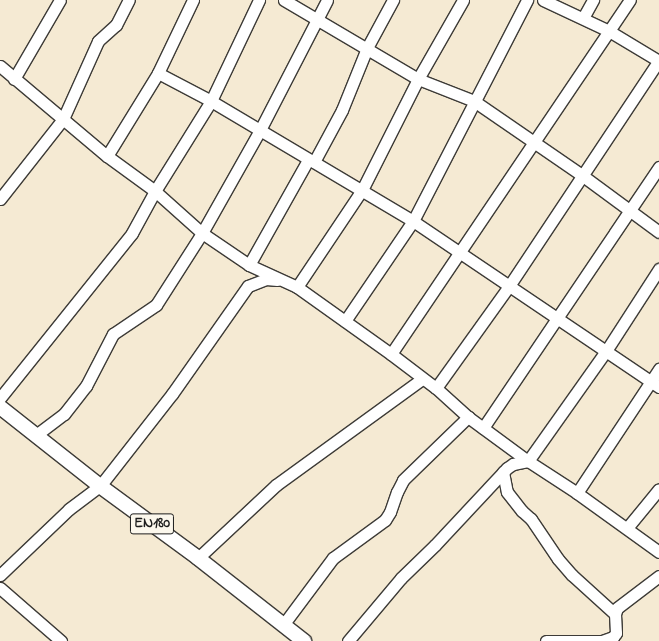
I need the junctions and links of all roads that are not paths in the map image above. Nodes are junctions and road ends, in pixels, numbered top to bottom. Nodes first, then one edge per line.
1 (60, 0) edge
2 (129, 0) edge
3 (193, 0) edge
4 (259, 0) edge
5 (284, 0) edge
6 (327, 0) edge
7 (394, 0) edge
8 (463, 0) edge
9 (527, 0) edge
10 (543, 0) edge
11 (593, 0) edge
12 (630, 0) edge
13 (583, 18) junction
14 (316, 20) junction
15 (609, 31) junction
16 (367, 48) junction
17 (659, 60) edge
18 (0, 66) edge
19 (158, 73) junction
20 (14, 79) junction
21 (418, 79) junction
22 (211, 101) junction
23 (474, 102) junction
24 (63, 119) junction
25 (260, 130) junction
26 (534, 143) junction
27 (107, 156) junction
28 (311, 161) junction
29 (659, 167) edge
30 (583, 176) junction
31 (362, 190) junction
32 (155, 191) junction
33 (0, 199) edge
34 (630, 210) junction
35 (413, 221) junction
36 (659, 232) edge
37 (202, 233) junction
38 (460, 253) junction
39 (249, 265) junction
40 (659, 269) edge
41 (286, 282) junction
42 (509, 286) junction
43 (297, 287) junction
44 (558, 317) junction
45 (344, 321) junction
46 (606, 352) junction
47 (391, 354) junction
48 (659, 369) edge
49 (422, 379) junction
50 (655, 384) edge
51 (436, 388) junction
52 (0, 398) edge
53 (0, 407) edge
54 (468, 417) junction
55 (483, 428) junction
56 (36, 435) junction
57 (528, 461) junction
58 (503, 472) junction
59 (100, 486) junction
60 (659, 489) edge
61 (577, 493) junction
62 (627, 528) junction
63 (659, 552) edge
64 (198, 558) junction
65 (0, 575) edge
66 (659, 576) edge
67 (0, 588) edge
68 (615, 614) junction
69 (283, 625) junction
70 (61, 641) edge
71 (304, 641) edge
72 (348, 641) edge
73 (546, 641) edge

1 - 20 street
2 - 24 street
3 - 19 street
4 - 22 street
5 - 14 street
6 - 14 street
7 - 16 street
8 - 21 street
9 - 23 street
10 - 13 street
11 - 13 street
12 - 15 street
13 - 15 street
14 - 16 street
14 - 25 street
15 - 17 street
15 - 26 street
16 - 21 street
16 - 28 street
17 - 30 street
18 - 20 street
19 - 22 street
19 - 27 street
20 - 24 street
21 - 23 street
21 - 31 street
22 - 25 street
22 - 32 street
23 - 26 street
23 - 35 street
24 - 27 street
24 - 33 street
25 - 28 street
25 - 37 street
26 - 30 street
26 - 38 street
27 - 32 street
28 - 31 street
28 - 39 street
29 - 34 street
30 - 34 street
30 - 42 street
31 - 35 street
31 - 43 street
32 - 37 street
32 - 52 street
34 - 36 street
34 - 44 street
35 - 38 street
35 - 45 street
37 - 39 street
37 - 56 street
38 - 42 street
38 - 47 street
39 - 41 street
40 - 46 street
41 - 43 street
41 - 59 street
42 - 44 street
42 - 51 street
43 - 45 street
44 - 46 street
44 - 55 street
45 - 47 street
46 - 50 street
46 - 57 street
47 - 49 street
48 - 50 street
49 - 51 street
49 - 64 street
50 - 61 street
51 - 54 street
53 - 56 main road, EN180
54 - 55 street
54 - 69 street
55 - 57 street
56 - 59 main road, EN180
57 - 58 street
57 - 61 street
58 - 68 street
58 - 72 street
59 - 64 main road, EN180
59 - 65 street
60 - 62 street
61 - 62 street
62 - 63 street
64 - 69 main road, EN180
66 - 68 street
67 - 70 street
68 - 73 street
69 - 71 main road, EN180

